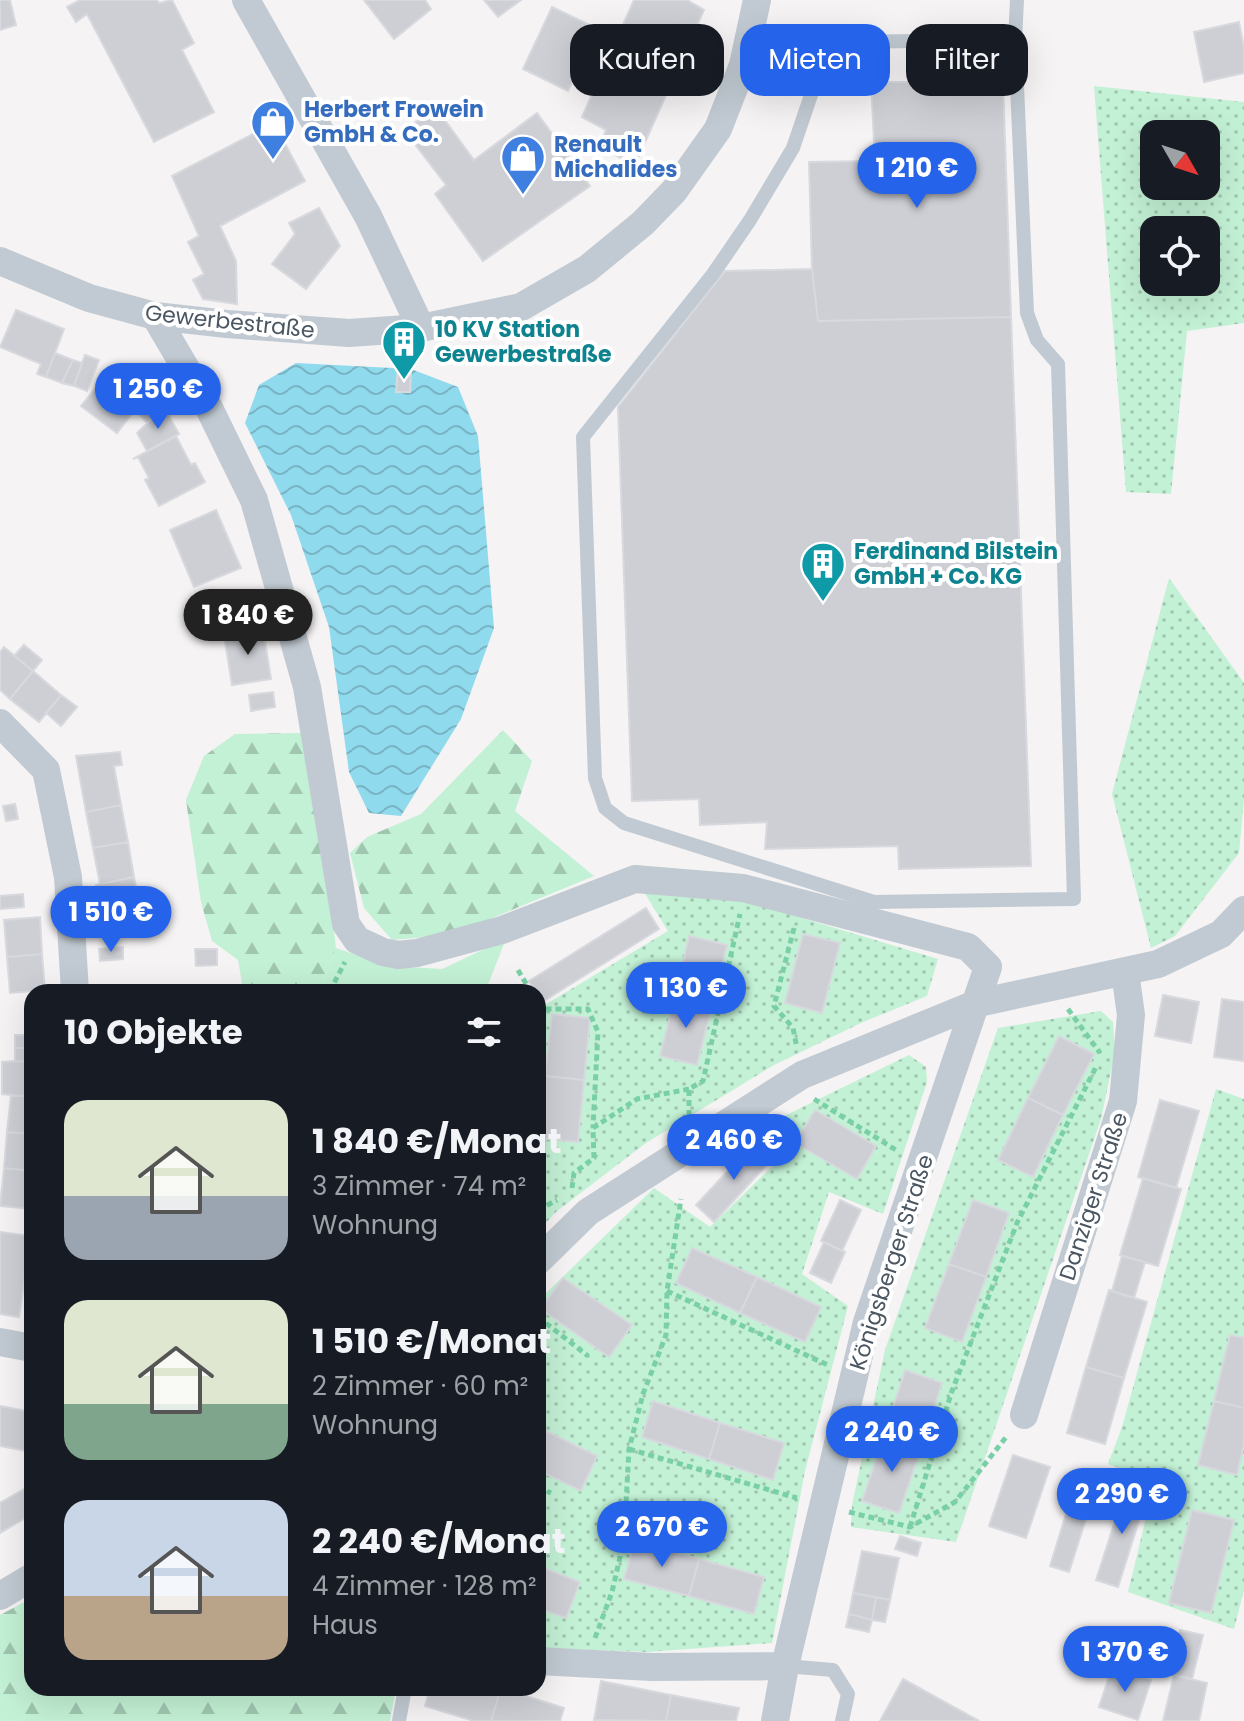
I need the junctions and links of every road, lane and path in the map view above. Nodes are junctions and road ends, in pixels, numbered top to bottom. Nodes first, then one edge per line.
1 (246, 0) edge
2 (757, 0) edge
3 (1017, 0) edge
4 (1016, 24) edge
5 (906, 41) edge
6 (1017, 96) edge
7 (0, 261) edge
8 (155, 316) junction
9 (421, 328) junction
10 (0, 723) edge
11 (743, 888) junction
12 (913, 901) junction
13 (1244, 910) edge
14 (914, 934) junction
15 (518, 970) dead end
16 (1125, 972) junction
17 (75, 984) edge
18 (526, 984) edge
19 (1053, 987) junction
20 (978, 1003) junction
21 (546, 1009) edge
22 (689, 1089) junction
23 (593, 1128) junction
24 (689, 1145) junction
25 (681, 1199) dead end
26 (588, 1212) junction
27 (546, 1253) edge
28 (667, 1291) junction
29 (546, 1323) edge
30 (0, 1342) edge
31 (24, 1346) edge
32 (588, 1356) dead end
33 (853, 1377) junction
34 (1024, 1415) dead end
35 (546, 1491) edge
36 (551, 1493) dead end
37 (910, 1527) dead end
38 (24, 1582) edge
39 (0, 1596) edge
40 (546, 1662) edge
41 (584, 1665) junction
42 (785, 1666) junction
43 (404, 1696) edge
44 (399, 1721) edge
45 (775, 1721) edge
46 (842, 1721) edge

1 - 9 street
2 - 9 street, Gewerbestraße
3 - 4 lane
5 - 12 lane
6 - 12 lane
7 - 8 street, Gewerbestraße
8 - 9 street, Gewerbestraße
8 - 11 street
10 - 17 street
11 - 14 street
11 - 22 path
12 - 14 lane
13 - 16 street
14 - 20 street, Königsberger Straße
15 - 18 path
16 - 19 street
16 - 34 street, Danziger Straße
19 - 20 street
19 - 37 path
20 - 24 street
20 - 33 street, Königsberger Straße
21 - 23 path
22 - 23 path
22 - 24 path
23 - 26 path
24 - 26 street
25 - 28 path
26 - 27 street
28 - 33 path
28 - 41 path
29 - 32 path
30 - 31 street
33 - 42 street, Königsberger Straße
35 - 36 path
38 - 39 street
40 - 41 street
41 - 42 street
42 - 45 street, Königsberger Straße
42 - 46 lane
43 - 44 lane

